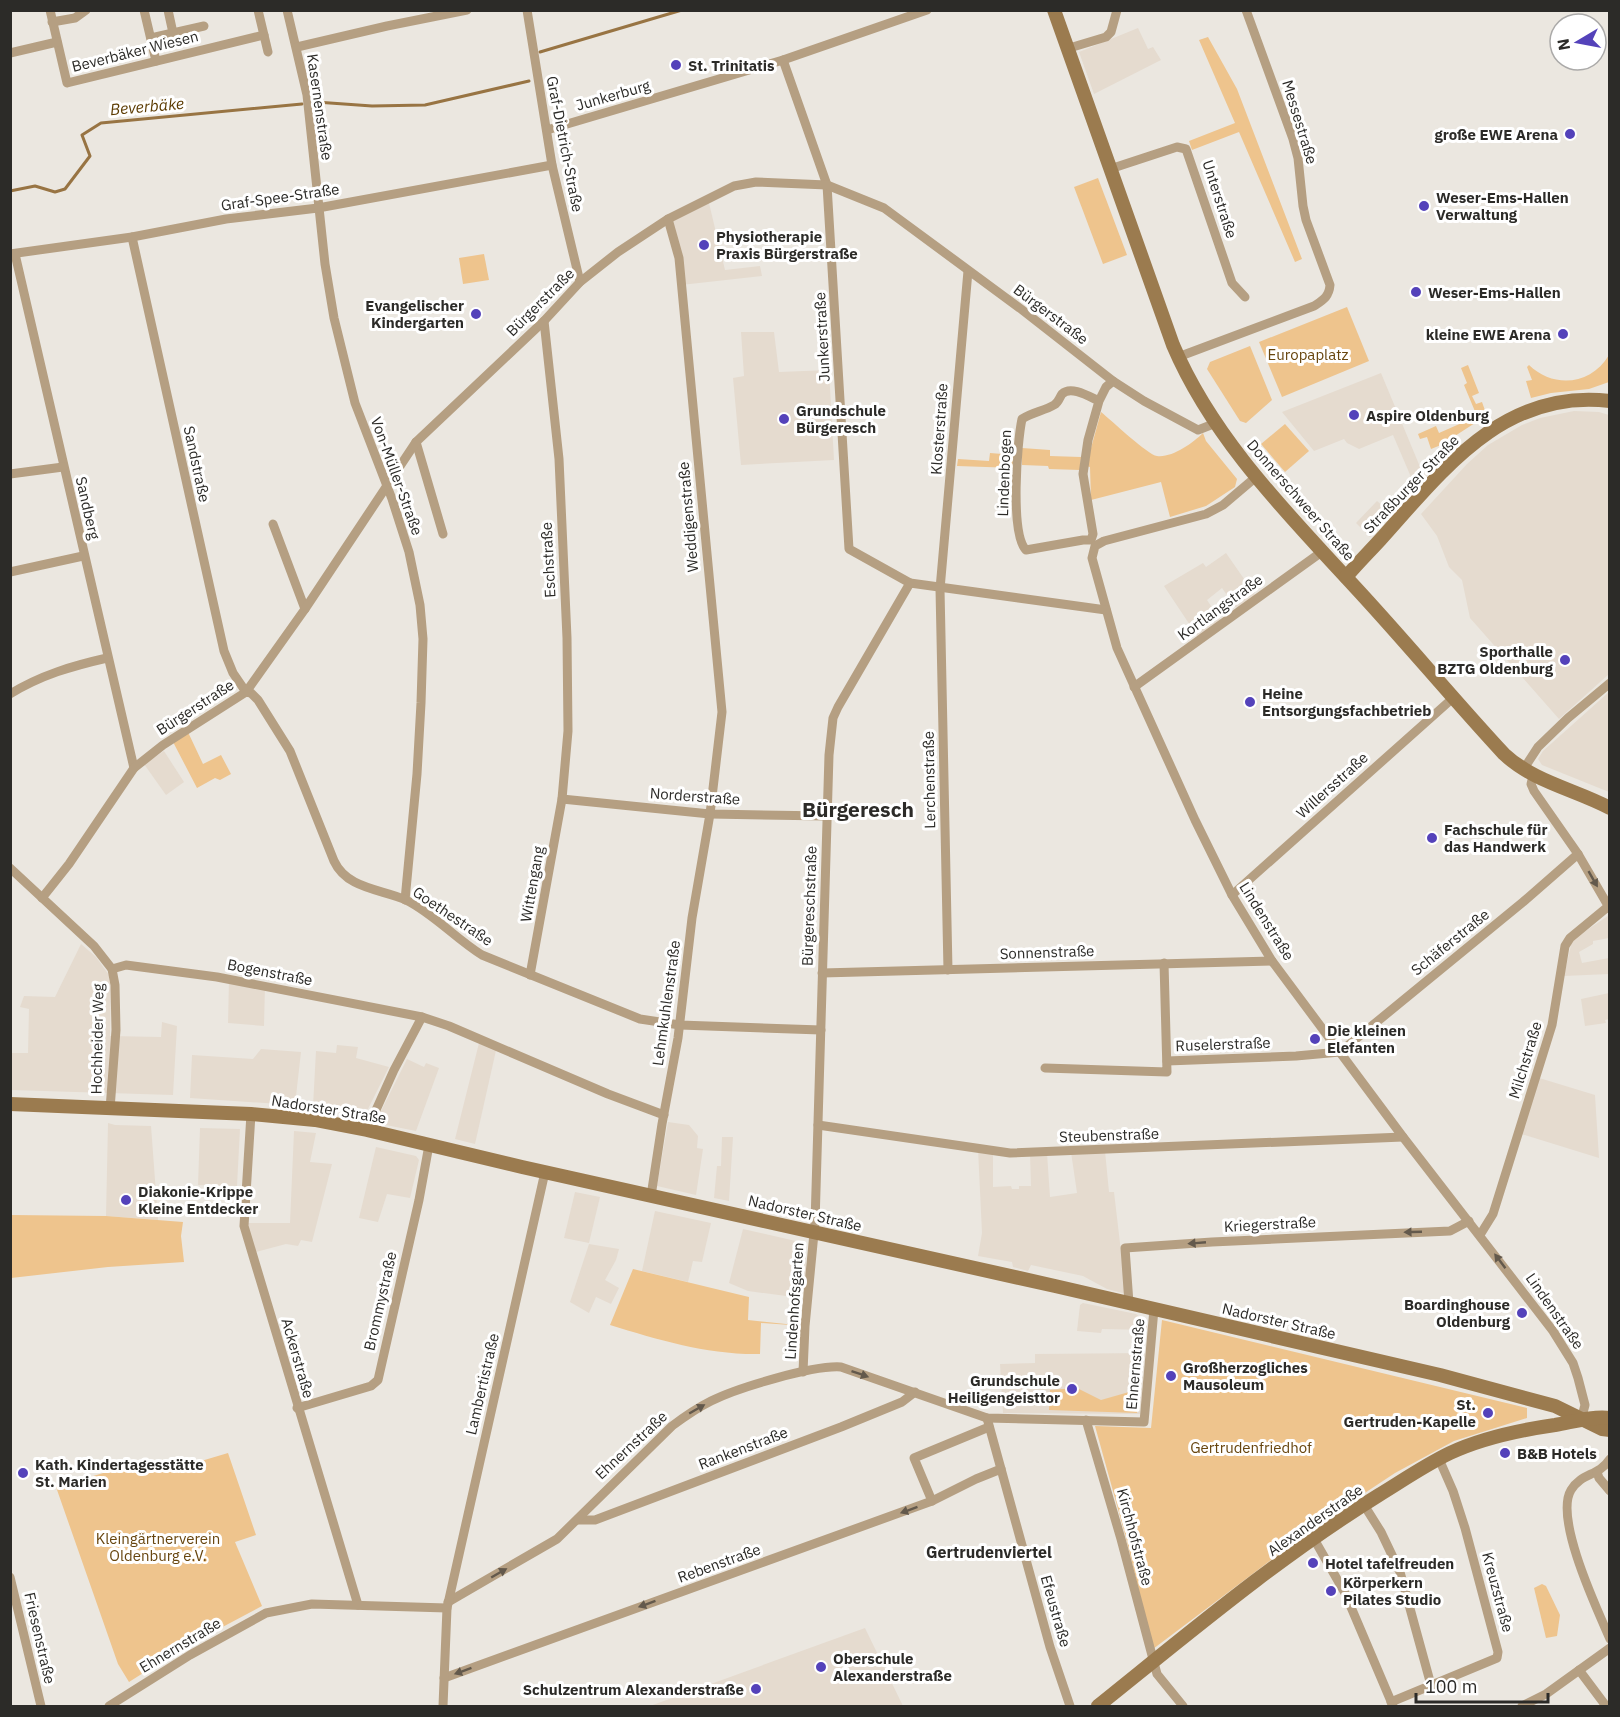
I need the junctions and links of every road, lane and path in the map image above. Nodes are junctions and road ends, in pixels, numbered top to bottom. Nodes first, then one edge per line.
1 (50, 10) edge
2 (86, 10) edge
3 (144, 10) edge
4 (168, 10) edge
5 (258, 10) edge
6 (288, 10) edge
7 (466, 10) edge
8 (527, 10) edge
9 (927, 10) edge
10 (1054, 10) edge
11 (1117, 10) edge
12 (1246, 10) edge
13 (52, 22) junction
14 (204, 26) dead end
15 (173, 33) junction
16 (264, 35) junction
17 (151, 38) junction
18 (57, 42) junction
19 (297, 47) junction
20 (1066, 49) junction
21 (268, 52) dead end
22 (10, 53) edge
23 (783, 60) junction
24 (156, 61) junction
25 (547, 130) junction
26 (552, 165) junction
27 (1110, 169) junction
28 (827, 185) junction
29 (318, 208) junction
30 (668, 219) junction
31 (132, 237) junction
32 (13, 254) edge
33 (968, 271) junction
34 (580, 282) junction
35 (1245, 297) dead end
36 (544, 321) junction
37 (1178, 357) junction
38 (1113, 381) junction
39 (1099, 401) junction
40 (1610, 401) edge
41 (1216, 423) junction
42 (416, 441) junction
43 (63, 467) junction
44 (10, 474) edge
45 (1256, 477) junction
46 (386, 484) junction
47 (273, 524) dead end
48 (443, 534) dead end
49 (1093, 543) junction
50 (1323, 551) junction
51 (83, 556) junction
52 (10, 572) edge
53 (1346, 577) junction
54 (910, 583) junction
55 (940, 589) junction
56 (305, 609) junction
57 (1106, 610) junction
58 (107, 658) junction
59 (1610, 683) edge
60 (1134, 687) junction
61 (246, 692) junction
62 (10, 694) edge
63 (1453, 698) junction
64 (134, 768) junction
65 (1528, 773) junction
66 (562, 799) junction
67 (1610, 808) edge
68 (710, 814) junction
69 (827, 816) junction
70 (1578, 854) junction
71 (10, 868) edge
72 (1232, 895) junction
73 (42, 898) junction
74 (405, 900) junction
75 (1609, 906) edge
76 (1272, 961) junction
77 (1164, 963) junction
78 (112, 969) junction
79 (948, 970) junction
80 (822, 973) junction
81 (531, 975) junction
82 (422, 1017) junction
83 (680, 1025) junction
84 (820, 1030) junction
85 (1340, 1052) junction
86 (1167, 1061) junction
87 (1045, 1068) dead end
88 (10, 1104) edge
89 (110, 1109) junction
90 (251, 1114) junction
91 (664, 1115) junction
92 (818, 1125) junction
93 (367, 1130) junction
94 (1403, 1137) junction
95 (429, 1145) junction
96 (545, 1172) junction
97 (651, 1196) junction
98 (1469, 1221) junction
99 (814, 1232) junction
100 (1480, 1235) junction
101 (1129, 1303) junction
102 (1154, 1310) junction
103 (803, 1372) junction
104 (915, 1392) junction
105 (297, 1408) junction
106 (1610, 1418) edge
107 (1086, 1420) junction
108 (1581, 1420) junction
109 (988, 1422) junction
110 (1610, 1430) edge
111 (1610, 1459) edge
112 (1441, 1464) junction
113 (1001, 1469) junction
114 (1597, 1472) junction
115 (1610, 1491) edge
116 (932, 1501) junction
117 (1364, 1505) junction
118 (578, 1520) junction
119 (1314, 1539) junction
120 (10, 1577) edge
121 (358, 1605) junction
122 (448, 1605) junction
123 (1610, 1639) edge
124 (1610, 1648) edge
125 (1153, 1663) junction
126 (1579, 1670) junction
127 (444, 1678) junction
128 (1431, 1685) junction
129 (1392, 1704) edge
130 (41, 1707) edge
131 (109, 1707) edge
132 (443, 1707) edge
133 (1070, 1707) edge
134 (1098, 1707) edge
135 (1183, 1707) edge
136 (1522, 1707) edge
137 (1605, 1707) edge

1 - 13 street
2 - 13 street
3 - 17 street
4 - 15 street
5 - 16 street
6 - 19 street, Kasernenstraße
7 - 19 street
8 - 25 street, Graf-Dietrich-Straße
9 - 23 street, Junkerburg
10 - 20 street, Donnerschweer Straße
11 - 20 street
12 - 37 street, Messestraße
13 - 18 street
14 - 15 street
15 - 17 street
16 - 21 street
16 - 24 street, Beverbäker Wiesen
17 - 24 street
18 - 22 street, Beverbäker Wiesen
18 - 24 street, Beverbäker Wiesen
19 - 29 street, Kasernenstraße
20 - 27 street, Donnerschweer Straße
23 - 25 street, Junkerburg
23 - 28 street, Junkerstraße
25 - 26 street, Graf-Dietrich-Straße
26 - 29 street, Graf-Spee-Straße
26 - 34 street, Graf-Dietrich-Straße
27 - 35 street, Unterstraße
27 - 37 street, Donnerschweer Straße
28 - 30 street, Bürgerstraße
28 - 33 street, Bürgerstraße
28 - 54 street, Junkerstraße
29 - 31 street, Graf-Spee-Straße
29 - 46 street, Von-Müller-Straße
30 - 34 street, Bürgerstraße
30 - 68 street, Weddigenstraße
31 - 32 street, Graf-Spee-Straße
31 - 61 street, Sandstraße
32 - 43 street, Sandberg
33 - 38 street, Bürgerstraße
33 - 55 street, Klosterstraße
34 - 36 street, Bürgerstraße
36 - 42 street, Bürgerstraße
36 - 66 street, Eschstraße
37 - 41 street, Donnerschweer Straße
38 - 39 street
38 - 41 street, Bürgerstraße
39 - 49 street
39 - 49 street, Lindenbogen
40 - 53 street, Straßburger Straße
41 - 45 street, Donnerschweer Straße
42 - 46 street, Bürgerstraße
42 - 48 street
43 - 44 street
43 - 51 street, Sandberg
45 - 49 street
45 - 50 street, Donnerschweer Straße
46 - 56 street, Bürgerstraße
46 - 74 street, Von-Müller-Straße
47 - 56 street
49 - 57 street, Lindenstraße
50 - 53 street, Donnerschweer Straße
50 - 60 street, Kortlangstraße
51 - 52 street
51 - 58 street, Sandberg
53 - 63 street, Donnerschweer Straße
54 - 55 street
54 - 69 street, Bürgereschstraße
55 - 57 street
55 - 79 street, Lerchenstraße
56 - 61 street, Bürgerstraße
57 - 60 street, Lindenstraße
58 - 62 street
58 - 64 street, Sandberg
59 - 65 street
60 - 72 street, Lindenstraße
61 - 64 street, Bürgerstraße
61 - 74 street, Goethestraße
63 - 65 street, Donnerschweer Straße
63 - 72 street, Willersstraße
64 - 73 street, Bürgerstraße
65 - 67 street
65 - 70 street, Donnerschweer Straße
66 - 68 street, Norderstraße
66 - 81 street, Wittengang
68 - 69 street, Norderstraße
68 - 83 street, Lehmkuhlenstraße
69 - 80 street, Bürgereschstraße
70 -> 75 street, Donnerschweer Straße
70 - 85 street, Schäferstraße
71 - 73 street, Hochheider Weg
72 - 76 street, Lindenstraße
73 - 78 street, Hochheider Weg
74 - 81 street, Goethestraße
75 - 100 street, Milchstraße
76 - 77 street, Sonnenstraße
76 - 85 street, Lindenstraße
77 - 79 street, Sonnenstraße
77 - 86 street
78 - 82 street, Bogenstraße
78 - 89 street, Hochheider Weg
79 - 80 street, Sonnenstraße
80 - 84 street, Bürgereschstraße
81 - 83 street, Goethestraße
82 - 91 street, Bogenstraße
82 - 93 street
83 - 84 street, Goethestraße
83 - 91 street, Lehmkuhlenstraße
84 - 92 street, Bürgereschstraße
85 - 86 street, Ruselerstraße
85 - 94 street, Lindenstraße
86 - 87 street, Ruselerstraße
88 - 89 street, Nadorster Straße
89 - 90 street, Nadorster Straße
90 - 93 street, Nadorster Straße
90 - 105 street, Ackerstraße
91 - 97 street, Lehmkuhlenstraße
92 - 94 street, Steubenstraße
92 - 99 street, Bürgereschstraße
93 - 95 street, Nadorster Straße
94 - 98 street, Lindenstraße
95 - 96 street, Nadorster Straße
95 - 105 street, Brommystraße
96 - 97 street, Nadorster Straße
96 - 122 street, Lambertistraße
97 - 99 street, Nadorster Straße
98 - 100 street, Lindenstraße
98 -> 101 street, Kriegerstraße
99 - 101 street, Nadorster Straße
99 - 103 street, Lindenhofsgarten
108 -> 100 street, Lindenstraße
101 - 102 street, Nadorster Straße
102 - 107 street, Ehnernstraße
102 - 108 street, Nadorster Straße
103 -> 104 street, Ehnernstraße
118 -> 103 street, Ehnernstraße
104 - 109 street, Ehnernstraße
104 - 118 street, Rankenstraße
105 - 121 street, Ackerstraße
106 - 108 street, Alexanderstraße
107 - 109 street, Ehnernstraße
107 - 125 street, Kirchhofstraße
108 - 110 street, Nadorster Straße
108 - 112 street, Alexanderstraße
109 - 113 street, Efeustraße
109 - 116 street
111 - 114 street
112 - 117 street, Alexanderstraße
112 - 128 street, Kreuzstraße
113 - 116 street, Rebenstraße
113 - 133 street, Efeustraße
114 - 115 street
114 - 123 street
116 -> 127 street, Rebenstraße
117 - 119 street, Alexanderstraße
117 - 128 street
122 -> 118 street, Ehnernstraße
119 - 125 street, Alexanderstraße
119 - 129 street
120 - 130 street, Friesenstraße
121 - 122 street, Ehnernstraße
121 - 131 street, Ehnernstraße
122 - 127 street, Lambertistraße
124 - 126 street
125 - 134 street, Alexanderstraße
125 - 135 street, Kirchhofstraße
126 - 136 street
126 - 137 street
127 - 132 street, Lambertistraße
128 - 129 street, Kreuzstraße

